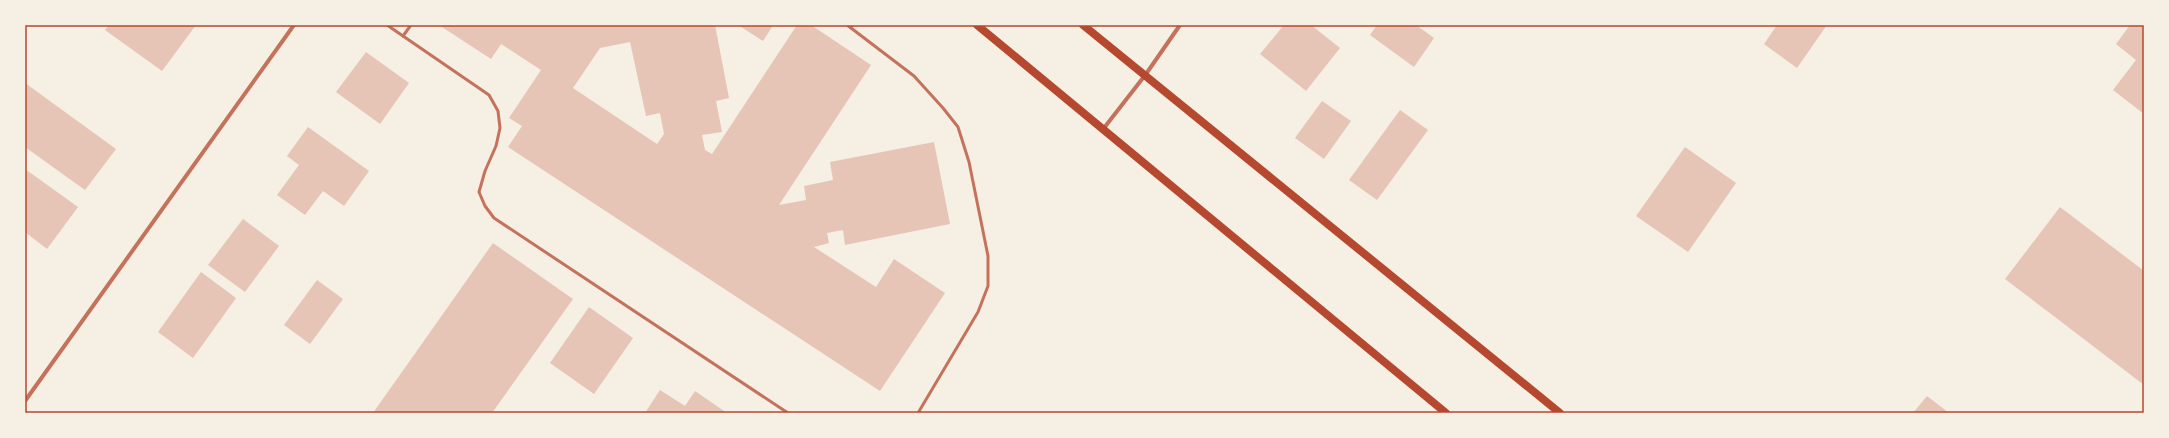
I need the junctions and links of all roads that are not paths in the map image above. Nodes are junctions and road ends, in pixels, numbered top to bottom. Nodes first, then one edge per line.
1 (294, 25) edge
2 (387, 25) edge
3 (410, 25) edge
4 (847, 25) edge
5 (977, 25) edge
6 (1083, 25) edge
7 (1180, 25) edge
8 (852, 26) edge
9 (403, 36) junction
10 (1146, 74) junction
11 (1104, 128) junction
12 (25, 401) edge
13 (788, 413) edge
14 (918, 413) edge
15 (1446, 413) edge
16 (1560, 413) edge

1 - 12 street
2 - 9 lane
3 - 9 lane
4 - 8 lane
5 - 11 main road
6 - 10 main road
7 - 10 street
8 - 14 lane
9 - 13 lane
10 - 11 street
10 - 16 main road
11 - 15 main road

